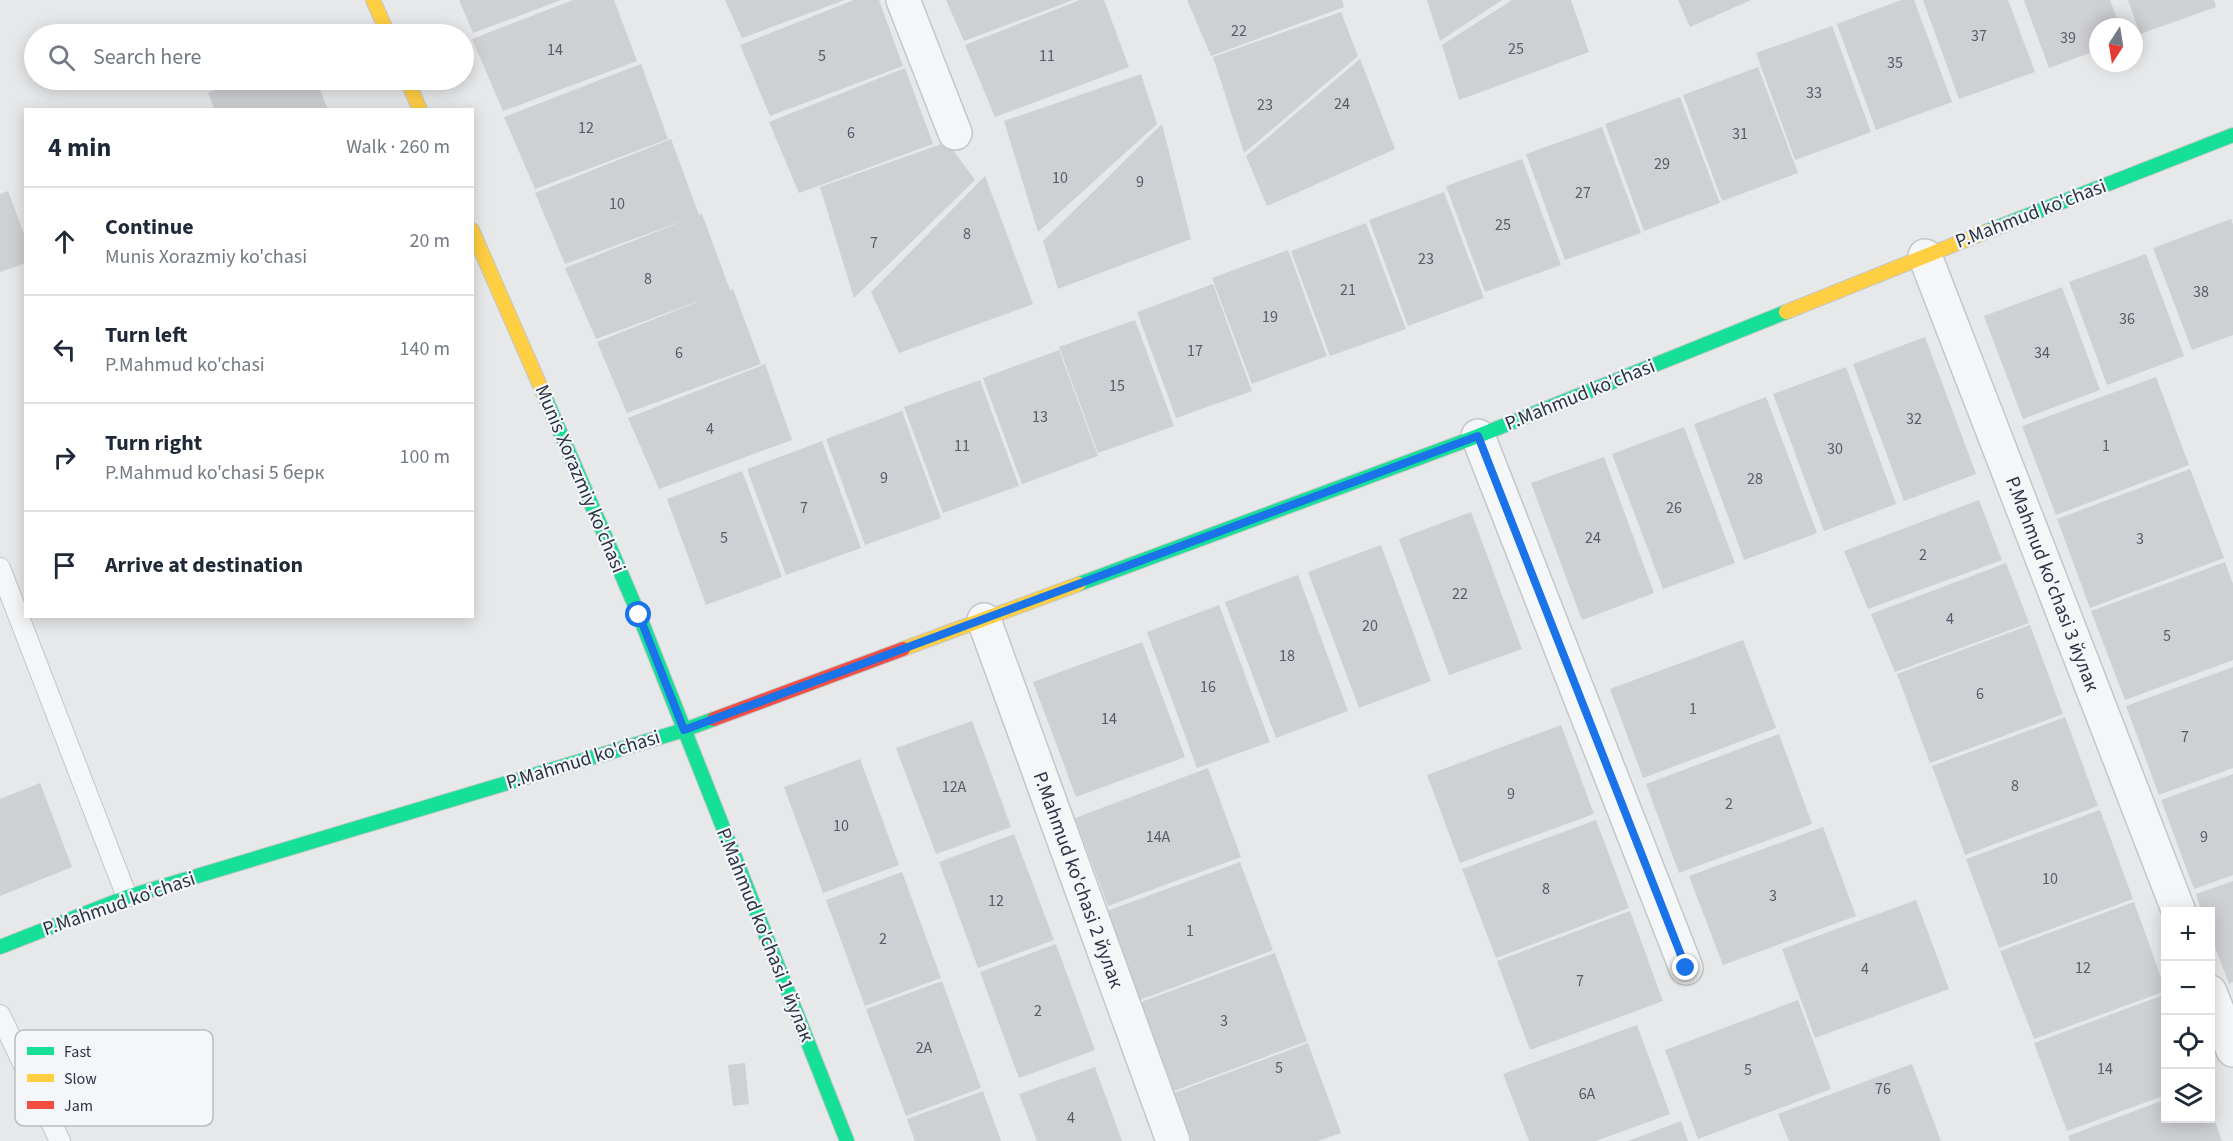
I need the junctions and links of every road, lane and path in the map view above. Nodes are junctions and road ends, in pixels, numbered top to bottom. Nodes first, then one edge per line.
1 (373, 0) edge
2 (903, 0) edge
3 (384, 24) edge
4 (411, 90) edge
5 (419, 108) edge
6 (955, 133) dead end
7 (2233, 135) edge
8 (474, 235) edge
9 (1925, 256) junction
10 (1478, 436) junction
11 (0, 568) edge
12 (984, 620) junction
13 (684, 730) junction
14 (127, 897) junction
15 (2177, 907) edge
16 (0, 947) edge
17 (1686, 968) dead end
18 (2215, 1003) edge
19 (0, 1015) edge
20 (15, 1046) edge
21 (2233, 1050) edge
22 (53, 1126) edge
23 (60, 1141) edge
24 (847, 1141) edge
25 (1173, 1141) edge

1 - 3 street
2 - 6 street
4 - 5 street
7 - 9 street, P.Mahmud ko'chasi
8 - 13 street, Munis Xorazmiy ko'chasi
9 - 10 street, P.Mahmud ko'chasi
9 - 15 street, P.Mahmud ko'chasi 3 йулак
10 - 12 street, P.Mahmud ko'chasi
10 - 17 street
11 - 14 lane
12 - 13 street, P.Mahmud ko'chasi
12 - 25 street, P.Mahmud ko'chasi 2 йулак
13 - 14 street, P.Mahmud ko'chasi
13 - 24 street, P.Mahmud ko'chasi 1 йулак
14 - 16 street, P.Mahmud ko'chasi
18 - 21 street
19 - 20 lane
22 - 23 lane

